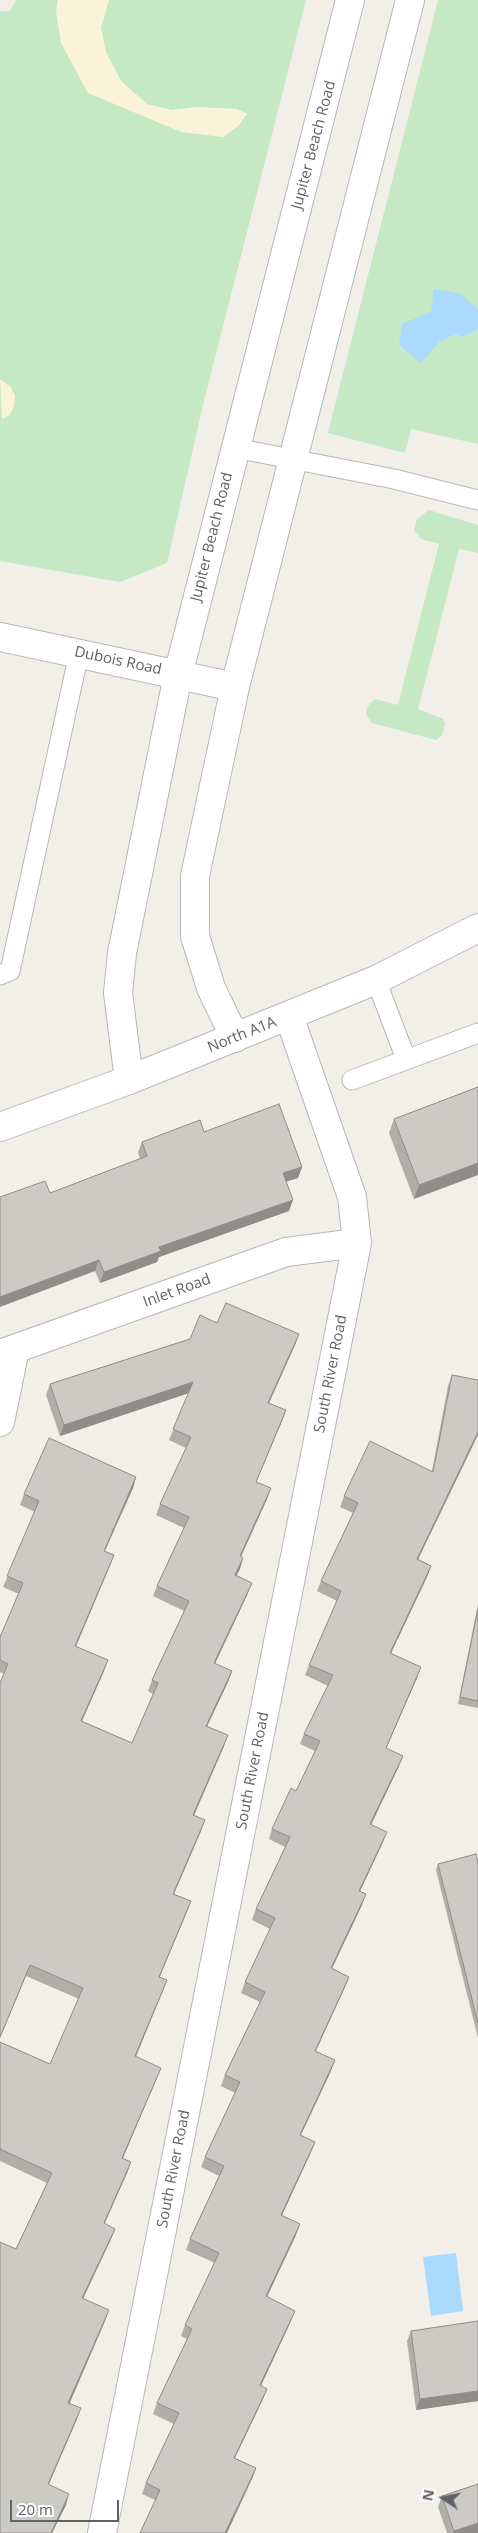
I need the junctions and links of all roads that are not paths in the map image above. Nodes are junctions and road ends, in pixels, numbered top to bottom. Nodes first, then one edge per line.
1 (350, 0) edge
2 (410, 0) edge
3 (235, 448) junction
4 (293, 459) junction
5 (478, 500) edge
6 (0, 637) edge
7 (79, 653) junction
8 (178, 675) junction
9 (235, 688) junction
10 (478, 928) edge
11 (0, 975) edge
12 (376, 980) junction
13 (289, 1016) junction
14 (478, 1033) edge
15 (235, 1038) junction
16 (406, 1059) junction
17 (129, 1080) junction
18 (352, 1080) dead end
19 (0, 1127) edge
20 (358, 1243) junction
21 (7, 1352) edge
22 (0, 1422) edge
23 (102, 2533) edge

1 - 3 street, Jupiter Beach Road
2 - 4 street
3 - 4 lane
3 - 8 street, Jupiter Beach Road
4 - 5 lane
4 - 9 street
6 - 7 street, Dubois Road
7 - 8 street, Dubois Road
7 - 11 lane
8 - 9 street, Dubois Road
8 - 17 street, Jupiter Beach Road
9 - 15 street
10 - 12 street, North A1A
12 - 13 street, North A1A
12 - 16 lane
13 - 15 street, North A1A
13 - 20 street, South River Road
14 - 16 lane
15 - 17 street, North A1A
16 - 18 lane
17 - 19 street, North A1A
20 - 21 street, Inlet Road
20 - 23 street, South River Road
21 - 22 street

